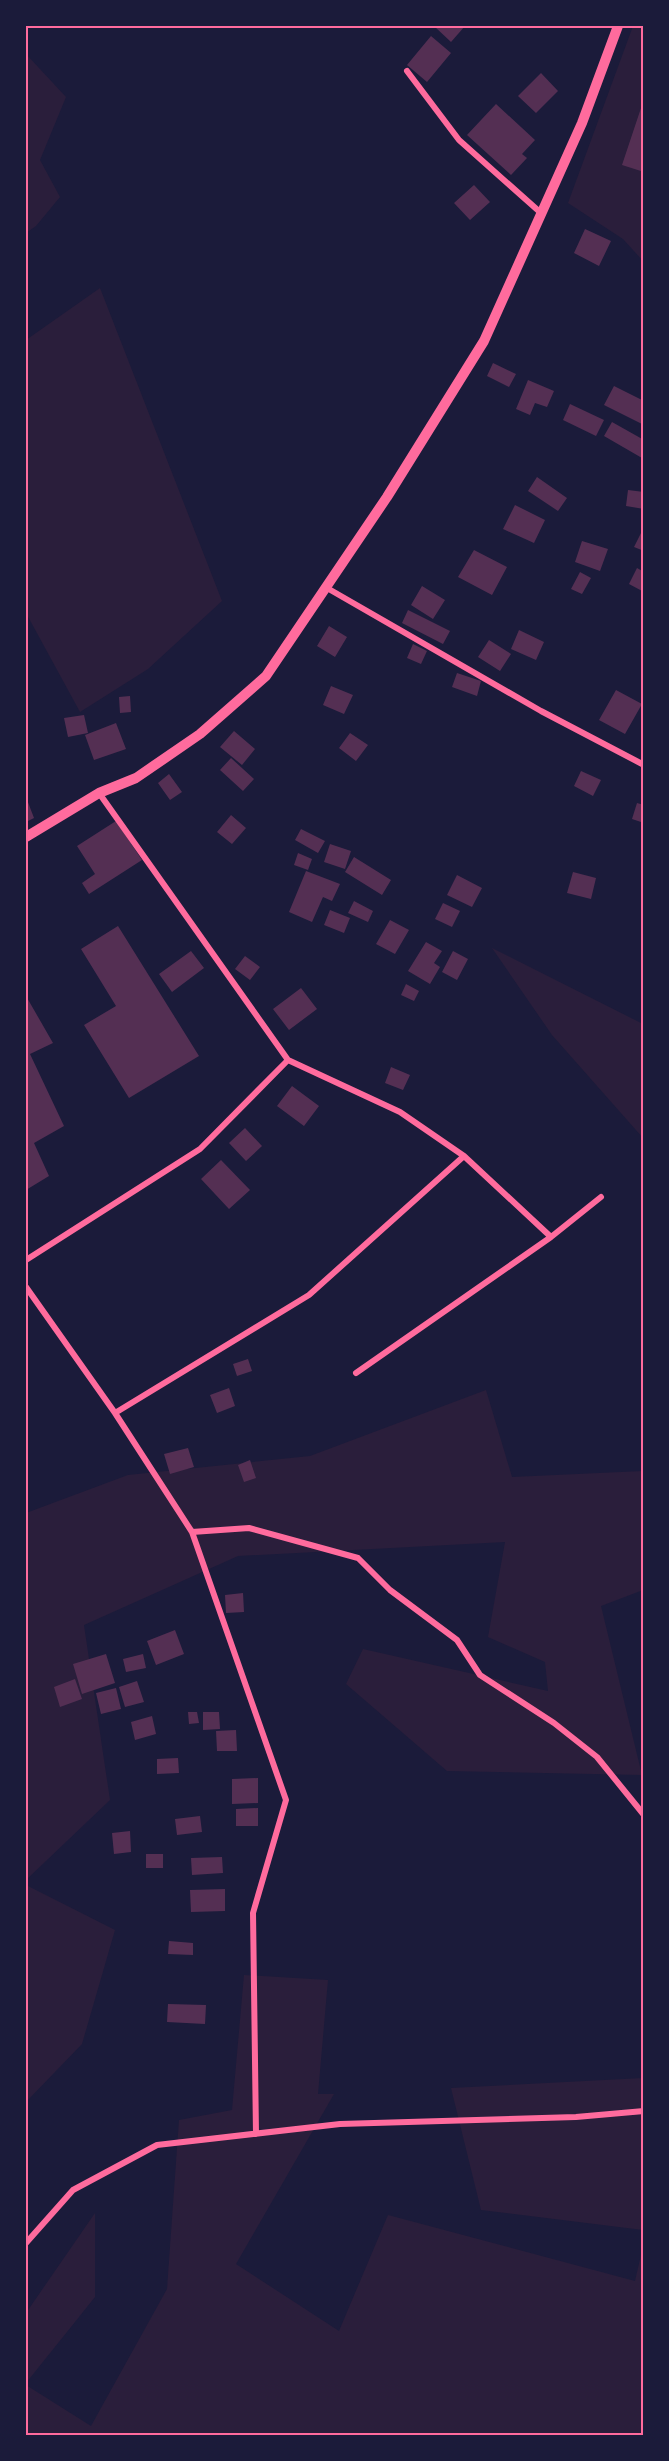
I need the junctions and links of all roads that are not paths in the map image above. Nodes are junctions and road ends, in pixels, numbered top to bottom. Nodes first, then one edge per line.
1 (618, 26) edge
2 (407, 71) dead end
3 (541, 213) junction
4 (327, 588) junction
5 (644, 765) edge
6 (99, 793) junction
7 (26, 837) edge
8 (288, 1060) junction
9 (464, 1156) junction
10 (601, 1197) dead end
11 (551, 1237) junction
12 (26, 1260) edge
13 (26, 1287) edge
14 (356, 1373) dead end
15 (115, 1413) junction
16 (192, 1532) junction
17 (644, 1815) edge
18 (644, 2110) edge
19 (256, 2134) junction
20 (26, 2242) edge

1 - 3 main road
2 - 3 street
3 - 4 main road
4 - 5 street
4 - 6 main road
6 - 7 main road
6 - 8 street
8 - 9 street
8 - 12 street
9 - 11 street
9 - 15 street
10 - 11 street
11 - 14 street
13 - 15 street
15 - 16 street
16 - 17 street
16 - 19 street
18 - 19 street
19 - 20 street

